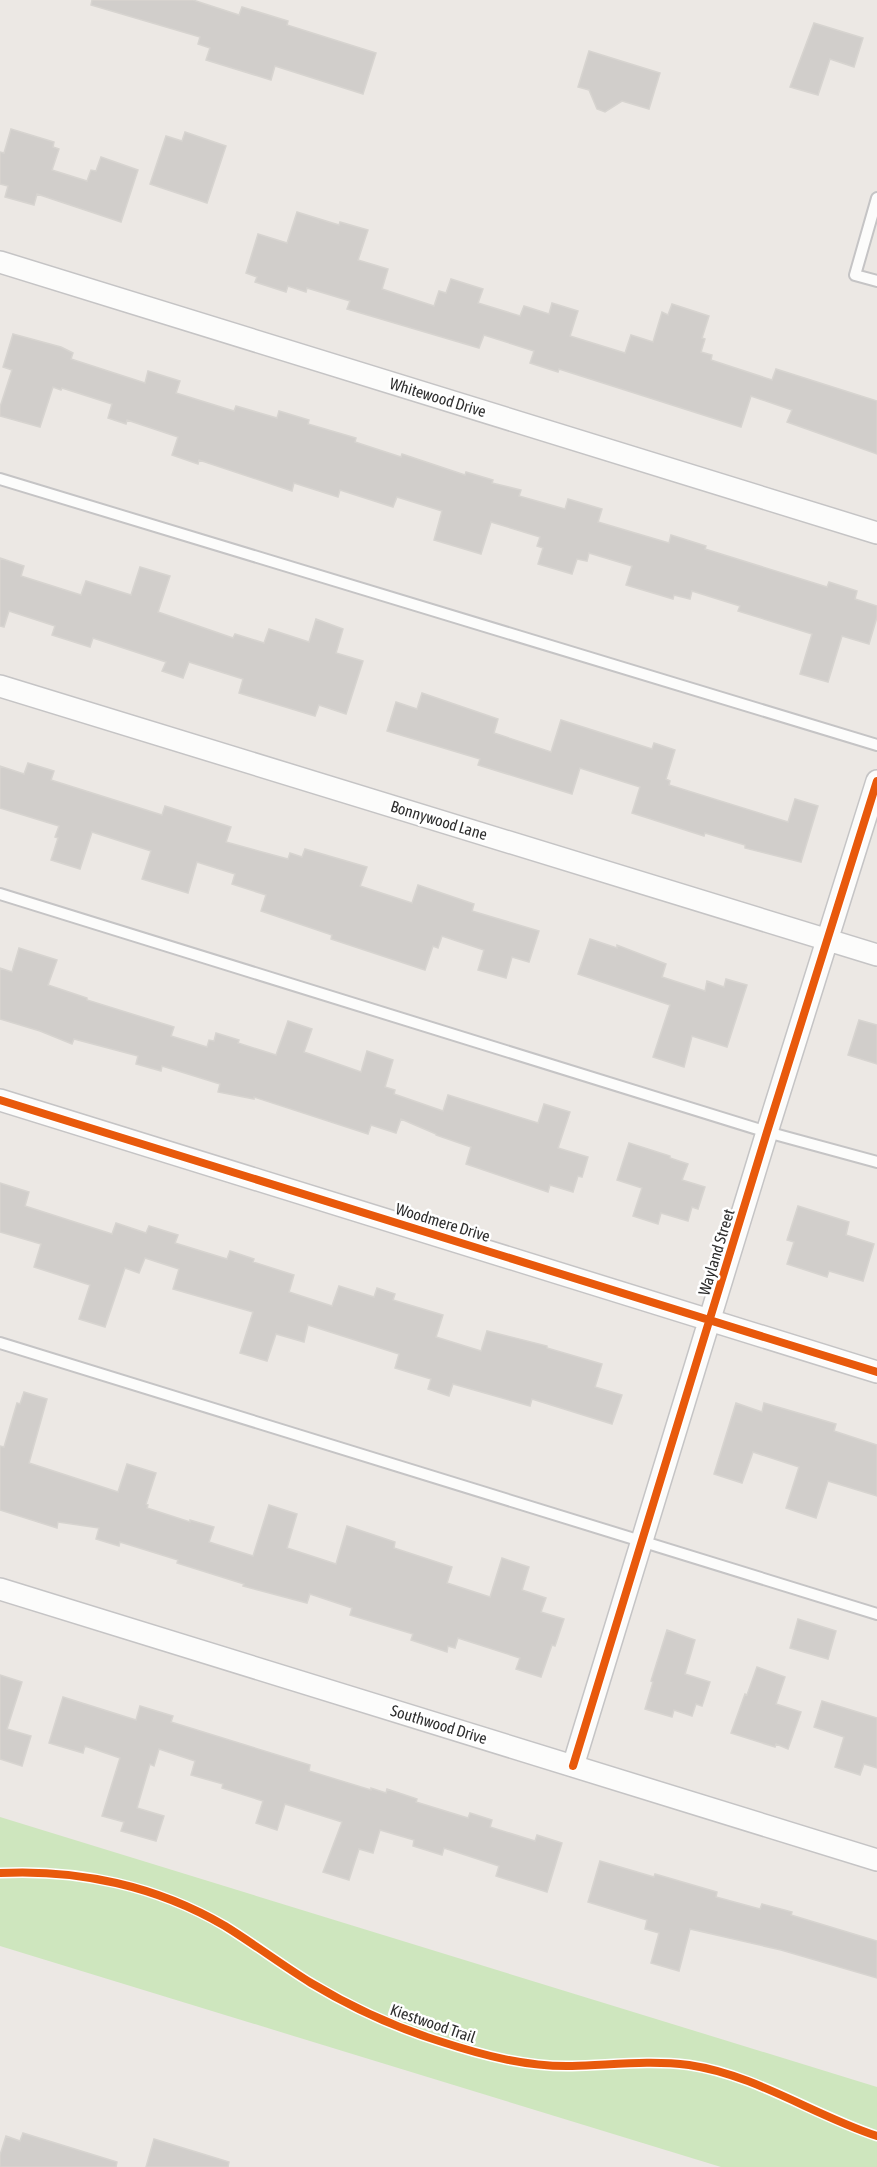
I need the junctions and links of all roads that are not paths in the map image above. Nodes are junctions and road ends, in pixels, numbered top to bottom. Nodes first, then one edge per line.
1 (876, 204) edge
2 (0, 262) edge
3 (877, 281) edge
4 (0, 479) edge
5 (877, 532) edge
6 (0, 686) edge
7 (877, 745) edge
8 (877, 781) edge
9 (0, 894) edge
10 (828, 940) junction
11 (877, 955) edge
12 (0, 1100) edge
13 (767, 1132) junction
14 (877, 1162) edge
15 (710, 1319) junction
16 (0, 1343) edge
17 (877, 1372) edge
18 (643, 1541) junction
19 (0, 1589) edge
20 (877, 1614) edge
21 (573, 1766) junction
22 (877, 1860) edge

1 - 3 lane
2 - 5 street, Whitewood Drive
4 - 7 lane
6 - 10 street, Bonnywood Lane
8 - 10 street, Wayland Street
9 - 13 lane
10 - 11 street, Bonnywood Lane
10 - 13 street, Wayland Street
12 - 15 street, Woodmere Drive
13 - 14 lane
13 - 15 street, Wayland Street
15 - 17 street, Woodmere Drive
15 - 18 street, Wayland Street
16 - 18 lane
18 - 20 lane
18 - 21 street, Wayland Street
19 - 21 street, Southwood Drive
21 - 22 street, Southwood Drive

